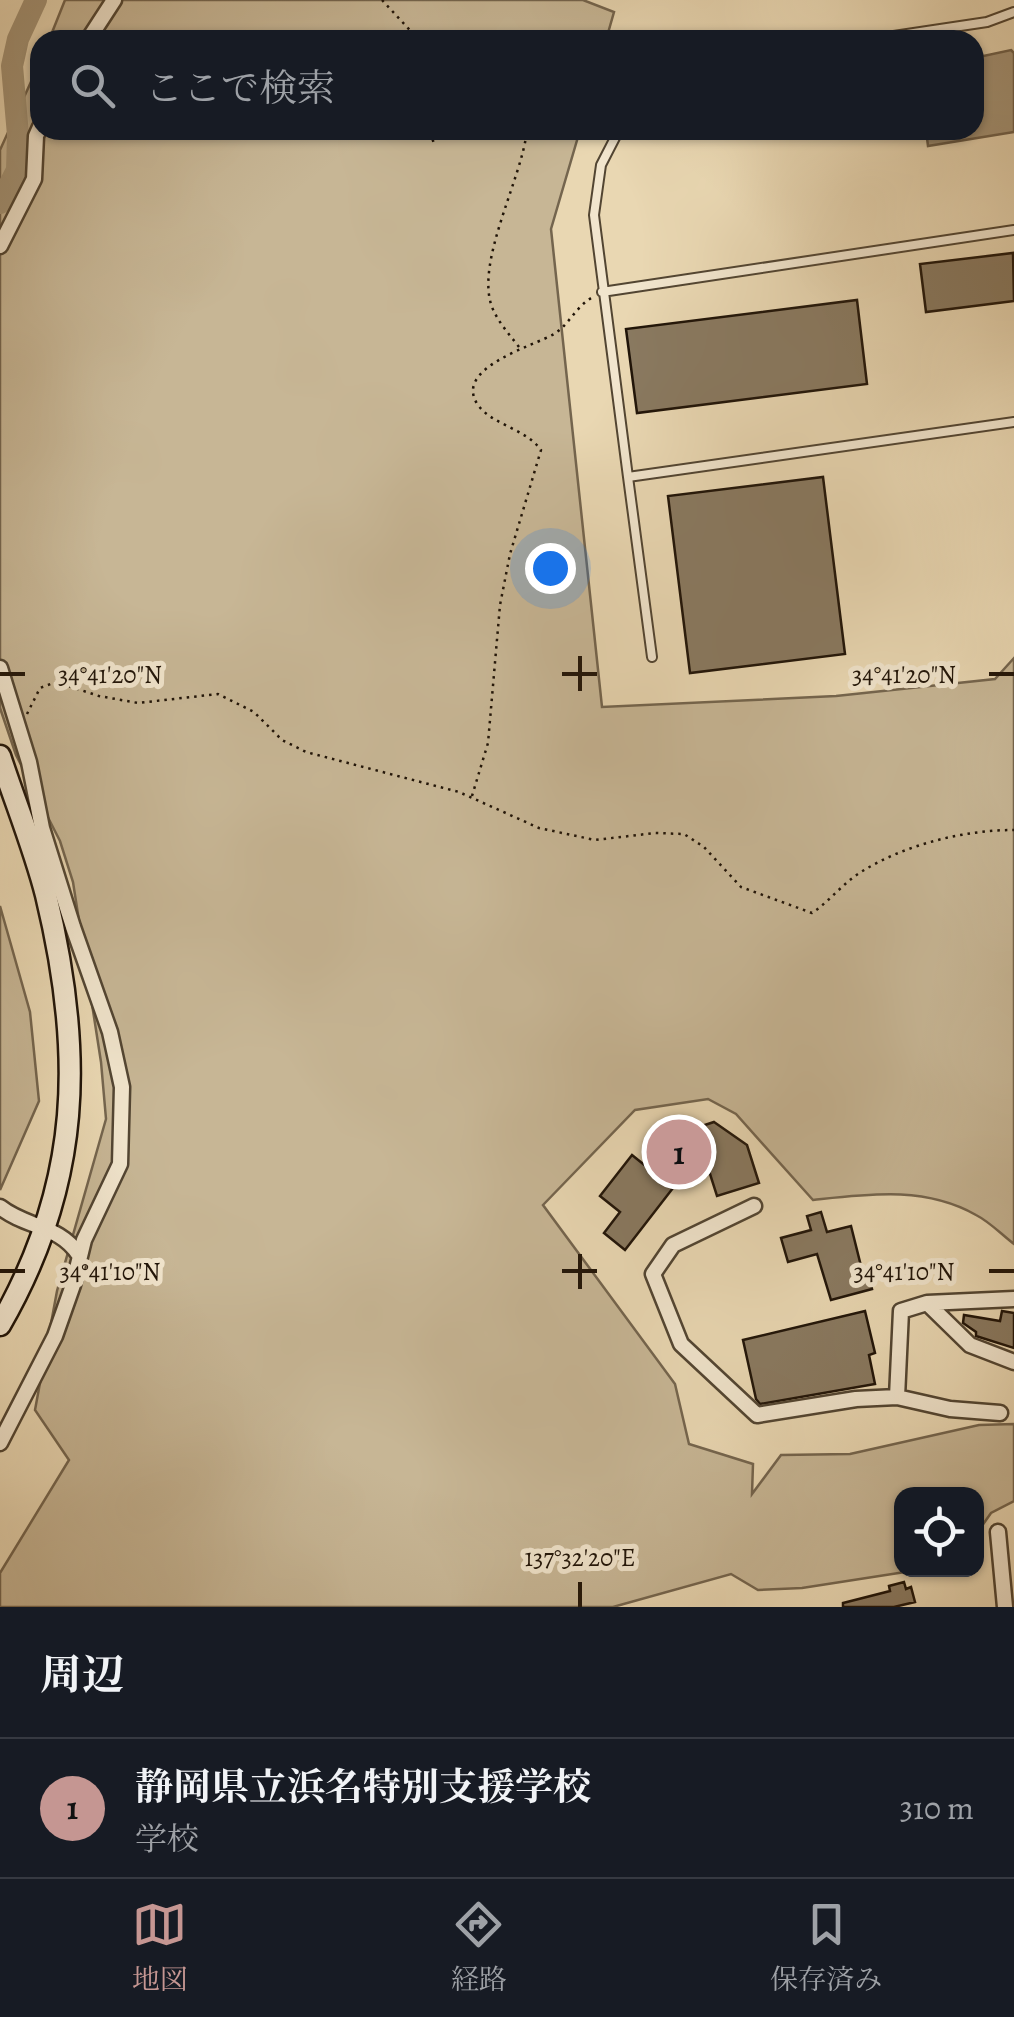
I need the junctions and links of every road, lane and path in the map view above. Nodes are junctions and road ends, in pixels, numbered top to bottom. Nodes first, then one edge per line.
1 (114, 0) edge
2 (382, 0) edge
3 (1014, 12) edge
4 (94, 30) edge
5 (410, 30) edge
6 (936, 30) edge
7 (36, 140) edge
8 (526, 140) edge
9 (614, 140) edge
10 (1014, 230) edge
11 (0, 246) edge
12 (602, 292) junction
13 (520, 348) junction
14 (1014, 422) edge
15 (628, 478) junction
16 (652, 657) dead end
17 (0, 668) edge
18 (20, 728) junction
19 (0, 756) edge
20 (471, 798) junction
21 (1014, 830) edge
22 (754, 1206) dead end
23 (0, 1207) edge
24 (44, 1228) junction
25 (79, 1255) junction
26 (1014, 1300) edge
27 (927, 1304) junction
28 (0, 1325) edge
29 (1014, 1362) edge
30 (897, 1396) junction
31 (1000, 1413) dead end
32 (0, 1443) edge
33 (998, 1532) dead end
34 (1008, 1601) edge

1 - 4 street
2 - 5 path
3 - 6 lane
7 - 11 street
8 - 13 path
9 - 12 lane
10 - 12 lane
12 - 13 path
12 - 15 lane
13 - 20 path
14 - 15 lane
15 - 16 lane
17 - 18 street
18 - 20 path
18 - 25 street
19 - 24 street
20 - 21 path
22 - 30 street
23 - 24 street
24 - 25 street
24 - 28 street
25 - 32 street
26 - 27 street
27 - 29 street
27 - 30 street
30 - 31 street
33 - 34 street

